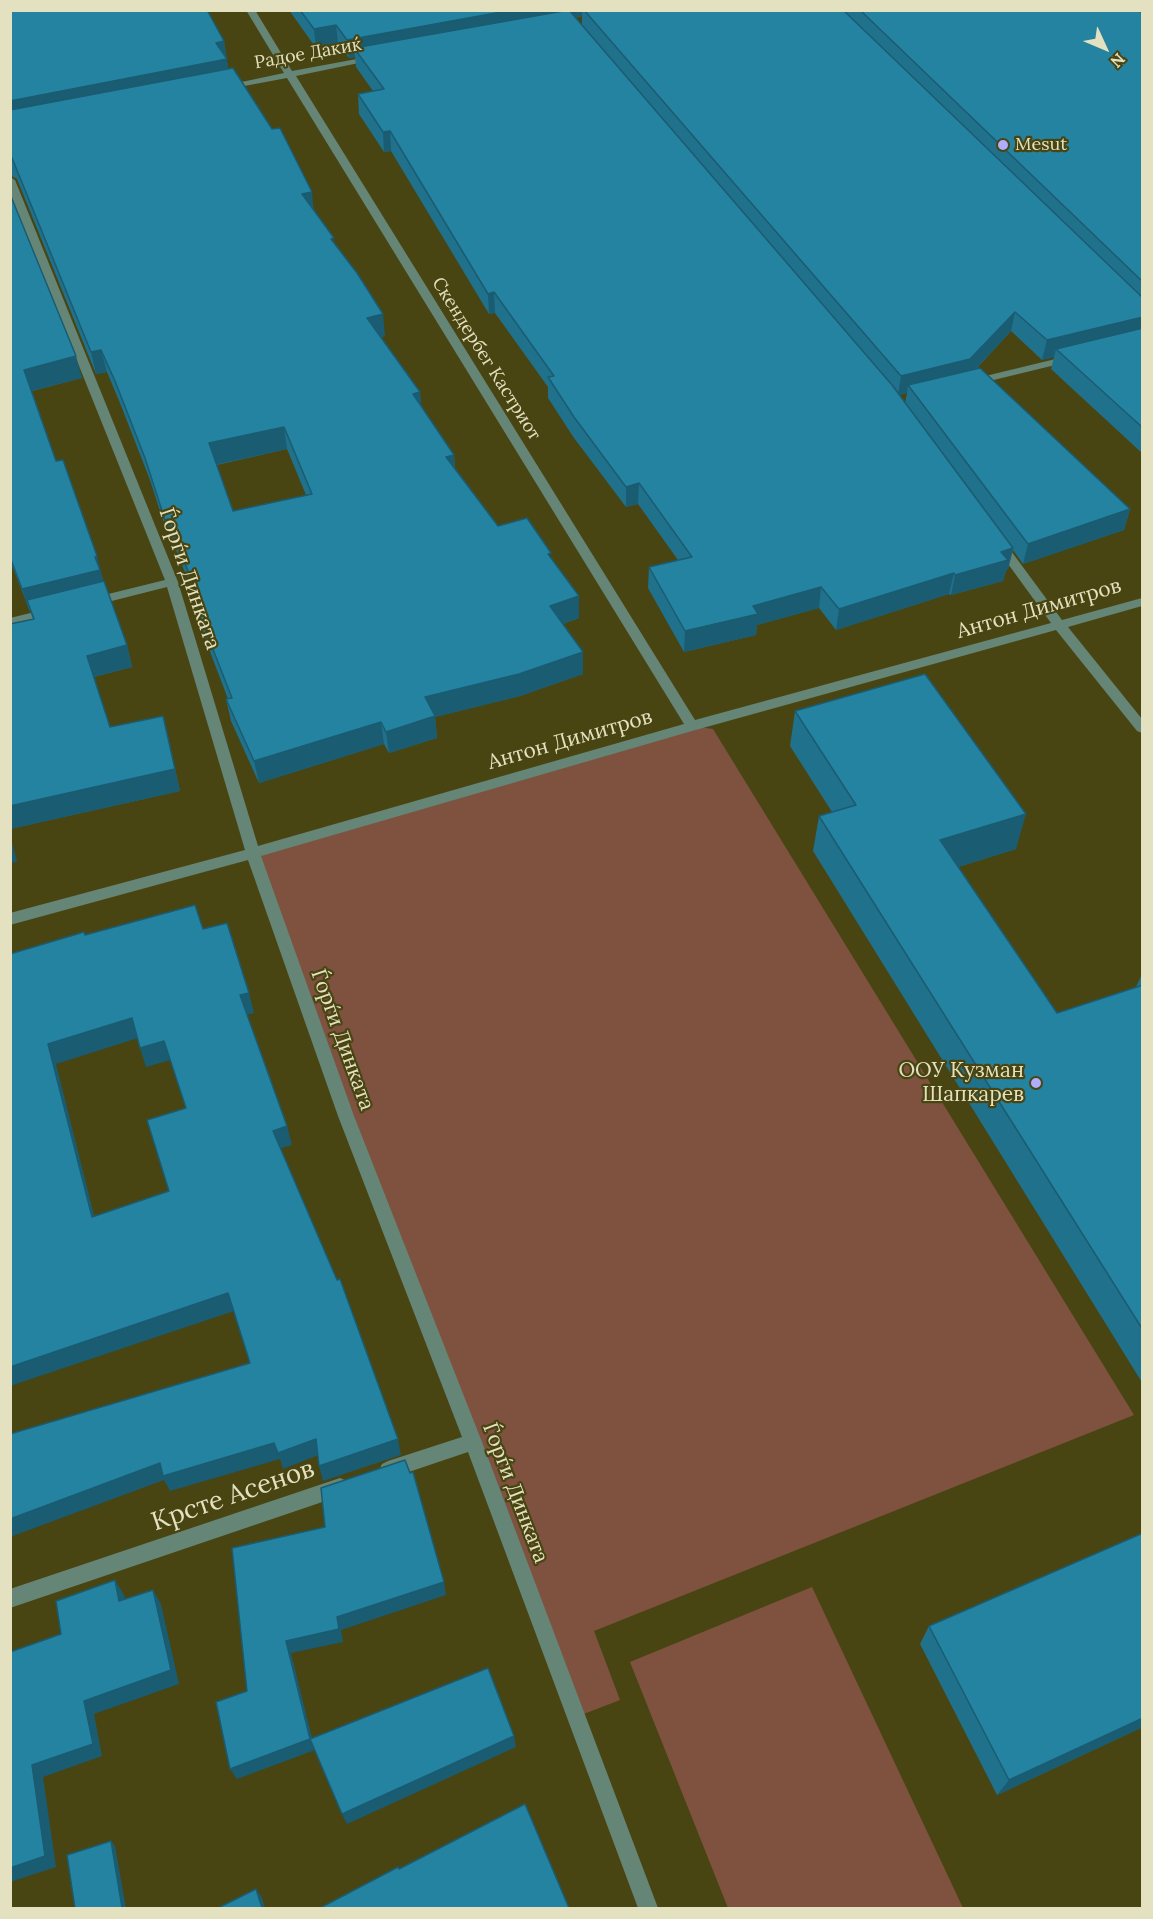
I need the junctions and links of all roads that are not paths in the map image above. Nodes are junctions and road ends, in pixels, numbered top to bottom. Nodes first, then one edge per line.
1 (250, 10) edge
2 (380, 58) edge
3 (289, 74) junction
4 (208, 90) edge
5 (10, 180) edge
6 (1086, 354) edge
7 (962, 385) edge
8 (991, 532) edge
9 (172, 582) junction
10 (1143, 602) edge
11 (10, 622) edge
12 (1060, 626) junction
13 (692, 726) junction
14 (1143, 728) edge
15 (253, 853) junction
16 (10, 919) edge
17 (473, 1442) junction
18 (10, 1599) edge
19 (648, 1908) edge

1 - 3 street, Скендербег Кастриот
2 - 3 street, Радое Дакиќ
3 - 4 street, Радое Дакиќ
3 - 13 street, Скендербег Кастриот
5 - 9 street, Ѓорѓи Динката
6 - 7 street
8 - 12 street
9 - 11 street
9 - 15 street, Ѓорѓи Динката
10 - 12 street, Антон Димитров
12 - 13 street, Антон Димитров
12 - 14 street
13 - 15 street, Антон Димитров
15 - 16 street, Антон Димитров
15 - 17 street, Ѓорѓи Динката
17 - 18 street, Крсте Асенов
17 - 19 street, Ѓорѓи Динката

